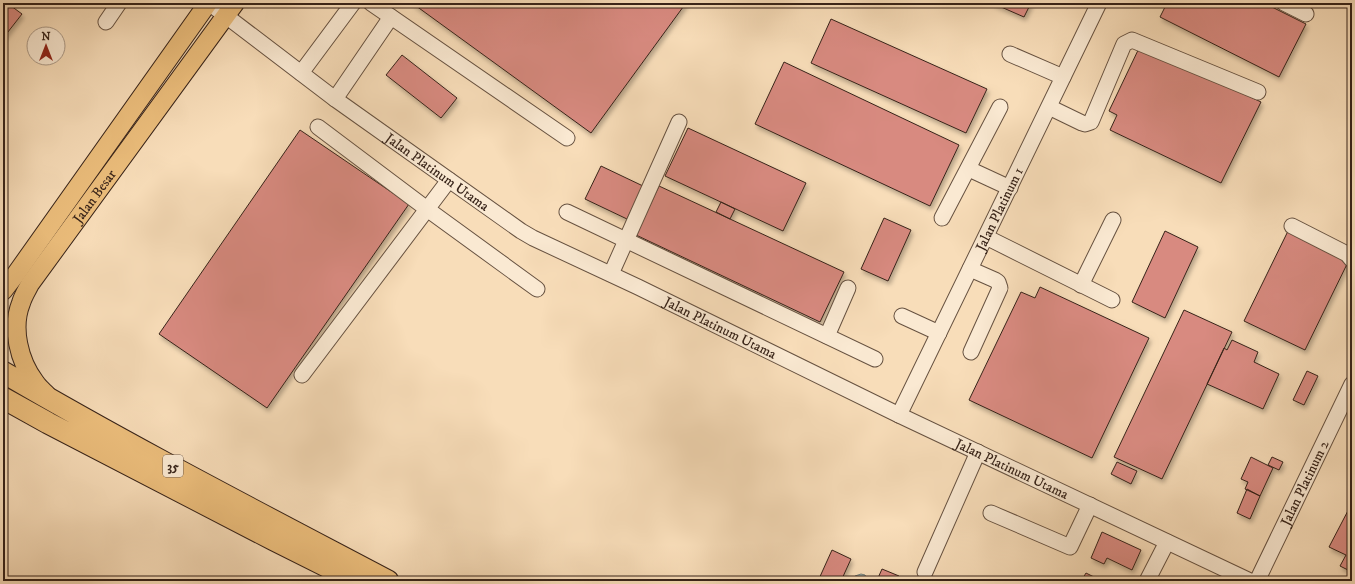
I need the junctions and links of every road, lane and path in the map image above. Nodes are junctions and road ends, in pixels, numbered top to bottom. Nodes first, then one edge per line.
1 (119, 3) edge
2 (209, 3) edge
3 (353, 3) edge
4 (371, 3) edge
5 (1099, 3) edge
6 (1284, 3) edge
7 (231, 9) edge
8 (1306, 14) dead end
9 (391, 16) junction
10 (106, 22) dead end
11 (1010, 54) dead end
12 (301, 73) junction
13 (1063, 77) junction
14 (1258, 92) dead end
15 (335, 99) junction
16 (1049, 106) junction
17 (1000, 107) dead end
18 (679, 122) dead end
19 (318, 127) dead end
20 (567, 138) dead end
21 (969, 169) junction
22 (449, 180) junction
23 (1010, 188) junction
24 (427, 209) junction
25 (567, 212) dead end
26 (942, 218) dead end
27 (1113, 220) dead end
28 (1292, 226) dead end
29 (986, 237) junction
30 (626, 240) junction
31 (1352, 260) edge
32 (970, 269) junction
33 (611, 274) junction
34 (1082, 285) junction
35 (848, 288) dead end
36 (537, 289) dead end
37 (3, 291) edge
38 (1112, 300) dead end
39 (902, 316) dead end
40 (939, 333) junction
41 (827, 336) junction
42 (971, 352) dead end
43 (875, 358) dead end
44 (3, 372) edge
45 (302, 375) dead end
46 (1352, 384) edge
47 (3, 398) edge
48 (54, 402) junction
49 (3, 407) edge
50 (899, 415) junction
51 (48, 423) junction
52 (978, 452) junction
53 (1090, 505) junction
54 (991, 513) dead end
55 (1167, 542) junction
56 (925, 572) dead end
57 (356, 581) edge
58 (388, 581) edge
59 (1147, 581) edge
60 (1250, 581) edge
61 (1257, 581) edge

1 - 10 street
2 - 7 street, Jalan Platinum Utama
2 - 37 main road, Jalan Besar
3 - 12 street
4 - 9 street
5 - 13 street, Jalan Platinum 1
6 - 8 street
7 - 12 street, Jalan Platinum Utama
7 - 48 main road, Jalan Besar
9 - 15 street
9 - 20 street
11 - 13 street
12 - 15 street, Jalan Platinum Utama
13 - 16 street, Jalan Platinum 1
14 - 16 street
15 - 22 street, Jalan Platinum Utama
16 - 23 street, Jalan Platinum 1
17 - 21 street
18 - 30 street
19 - 24 street
21 - 23 street
21 - 26 street
22 - 24 street
22 - 33 street, Jalan Platinum Utama
23 - 29 street, Jalan Platinum 1
24 - 36 street
24 - 45 street
25 - 30 street
27 - 34 street
28 - 31 street
29 - 32 street, Jalan Platinum 1
29 - 34 street
30 - 33 street
30 - 41 street
32 - 40 street, Jalan Platinum 1
32 - 42 street
33 - 50 street, Jalan Platinum Utama
34 - 38 street
35 - 41 street
39 - 40 street
40 - 50 street, Jalan Platinum 1
41 - 43 street
44 - 48 highway, 35
46 - 61 street, Jalan Platinum 2
47 - 51 highway, 35
48 - 58 highway, 35
49 - 51 street
50 - 52 street, Jalan Platinum Utama
51 - 57 highway, 35
52 - 53 street, Jalan Platinum Utama
52 - 56 street
53 - 54 street
53 - 55 street, Jalan Platinum Utama
55 - 59 street
55 - 60 street, Jalan Platinum Utama

